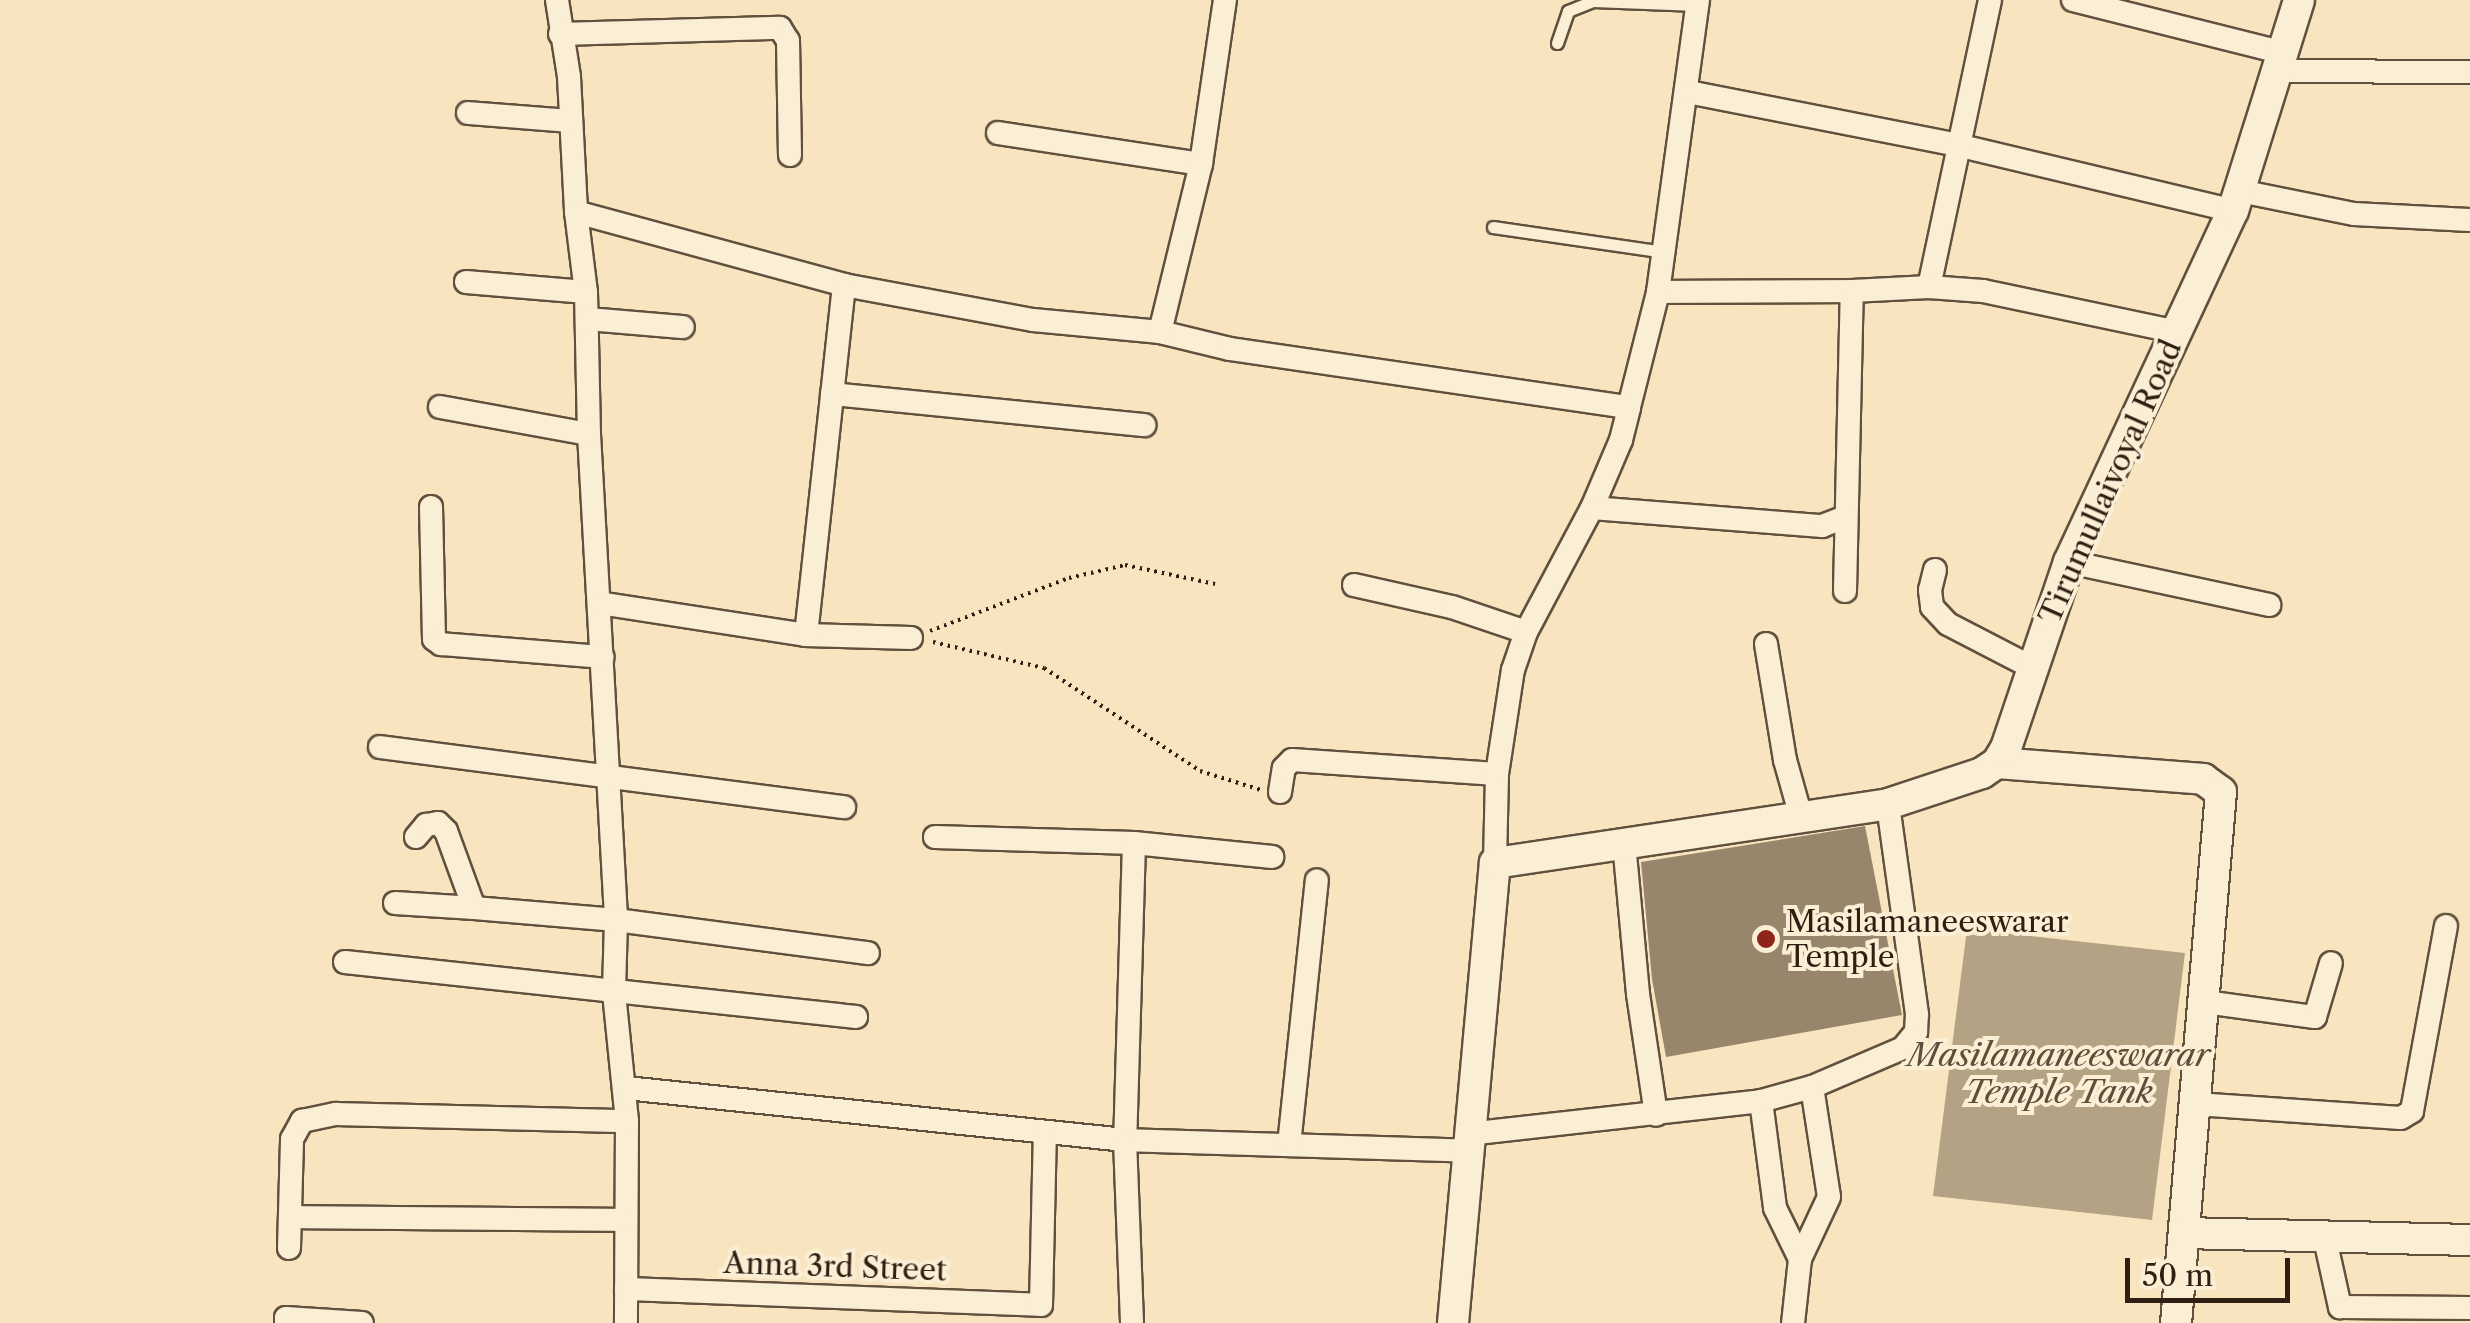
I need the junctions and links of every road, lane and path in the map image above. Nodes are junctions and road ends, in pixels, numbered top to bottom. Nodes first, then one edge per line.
1 (557, 0) edge
2 (1225, 0) edge
3 (1990, 0) edge
4 (2073, 0) edge
5 (2299, 0) edge
6 (1697, 3) edge
7 (560, 34) junction
8 (1556, 42) dead end
9 (2281, 62) junction
10 (2470, 72) edge
11 (1688, 92) junction
12 (468, 113) dead end
13 (569, 120) junction
14 (998, 133) dead end
15 (1957, 145) junction
16 (790, 155) dead end
17 (1201, 164) junction
18 (2237, 201) junction
19 (576, 212) junction
20 (2470, 220) edge
21 (1493, 227) dead end
22 (1664, 252) junction
23 (466, 282) dead end
24 (844, 285) junction
25 (1929, 286) junction
26 (1852, 291) junction
27 (586, 292) junction
28 (1658, 292) junction
29 (586, 319) junction
30 (683, 327) dead end
31 (1160, 332) junction
32 (2178, 332) junction
33 (832, 394) junction
34 (440, 407) dead end
35 (1629, 407) junction
36 (1144, 425) dead end
37 (589, 434) junction
38 (431, 507) dead end
39 (1592, 508) junction
40 (1845, 517) junction
41 (2069, 562) junction
42 (1935, 570) dead end
43 (1216, 584) dead end
44 (1354, 585) dead end
45 (1845, 591) dead end
46 (599, 604) junction
47 (2269, 605) dead end
48 (1526, 632) junction
49 (806, 635) junction
50 (911, 638) junction
51 (1766, 644) dead end
52 (602, 657) junction
53 (2031, 667) junction
54 (380, 747) dead end
55 (1997, 762) junction
56 (1497, 774) junction
57 (610, 777) junction
58 (1280, 792) joint
59 (1888, 804) junction
60 (844, 807) dead end
61 (1800, 816) junction
62 (416, 836) dead end
63 (935, 836) dead end
64 (1134, 843) junction
65 (1624, 843) junction
66 (1272, 857) dead end
67 (1495, 863) junction
68 (1317, 880) dead end
69 (396, 902) dead end
70 (474, 908) junction
71 (616, 920) junction
72 (2446, 926) dead end
73 (868, 953) dead end
74 (345, 962) dead end
75 (2331, 963) dead end
76 (614, 993) junction
77 (2205, 1002) junction
78 (856, 1018) dead end
79 (1812, 1087) junction
80 (626, 1088) junction
81 (1761, 1101) junction
82 (2196, 1104) junction
83 (1656, 1114) junction
84 (628, 1121) junction
85 (1044, 1133) junction
86 (1125, 1140) junction
87 (1468, 1142) junction
88 (1288, 1146) junction
89 (290, 1217) junction
90 (624, 1220) junction
91 (2184, 1233) junction
92 (2326, 1239) junction
93 (2470, 1240) edge
94 (290, 1248) dead end
95 (1800, 1259) junction
96 (626, 1289) junction
97 (2470, 1308) edge
98 (286, 1323) edge
99 (362, 1323) edge
100 (626, 1323) edge
101 (1132, 1323) edge
102 (1454, 1323) edge
103 (1793, 1323) edge
104 (2176, 1323) edge

1 - 7 street
2 - 17 street
3 - 15 street
4 - 9 street
5 - 9 street, Tirumullaivoyal Road
6 - 8 lane
6 - 11 street
7 - 13 street
7 - 16 street
9 - 10 street
9 - 18 street, Tirumullaivoyal Road
11 - 15 street
11 - 22 street
12 - 13 street
13 - 19 street
14 - 17 street
15 - 18 street
15 - 25 street
17 - 31 street
18 - 20 street
18 - 32 street, Tirumullaivoyal Road
19 - 24 street
19 - 27 street
21 - 22 lane
22 - 28 street
23 - 27 street
24 - 31 street
24 - 33 street
25 - 26 street
25 - 32 street
26 - 28 street
26 - 40 street
27 - 29 street
28 - 35 street
29 - 30 street
29 - 37 street
31 - 35 street
32 - 41 street, Tirumullaivoyal Road
33 - 36 street
33 - 49 street
34 - 37 street
35 - 39 street
37 - 46 street
38 - 52 street
39 - 40 street
39 - 48 street
40 - 45 street
41 - 47 street
41 - 53 street, Tirumullaivoyal Road
42 - 53 street
43 - 50 path
44 - 48 street
46 - 49 street
46 - 52 street
48 - 56 street
49 - 50 street
50 - 58 path
51 - 61 street
52 - 57 street
53 - 55 street, Tirumullaivoyal Road
54 - 57 street
55 - 59 street
55 - 77 street
56 - 58 street
56 - 67 street
57 - 60 street
57 - 71 street
59 - 61 street
59 - 79 street
61 - 65 street
62 - 70 street
63 - 64 street
64 - 66 street
64 - 86 street
65 - 67 street
65 - 83 street
67 - 87 street
68 - 88 street
69 - 70 street
70 - 71 street
71 - 73 street
71 - 76 street
72 - 82 street
74 - 76 street
75 - 77 street
76 - 78 street
76 - 80 street
77 - 82 street
79 - 81 street
79 - 95 street
80 - 84 street
80 - 85 street
81 - 83 street
81 - 95 street
82 - 91 street
83 - 87 street
84 - 89 street
84 - 90 street
85 - 86 street
85 - 96 street, Anna 3rd Street
86 - 88 street
86 - 101 street
87 - 88 street
87 - 102 street
89 - 90 street
89 - 94 street
90 - 96 street
91 - 92 street
91 - 104 street
92 - 93 street
92 - 97 street
95 - 103 street
96 - 100 street
98 - 99 street

